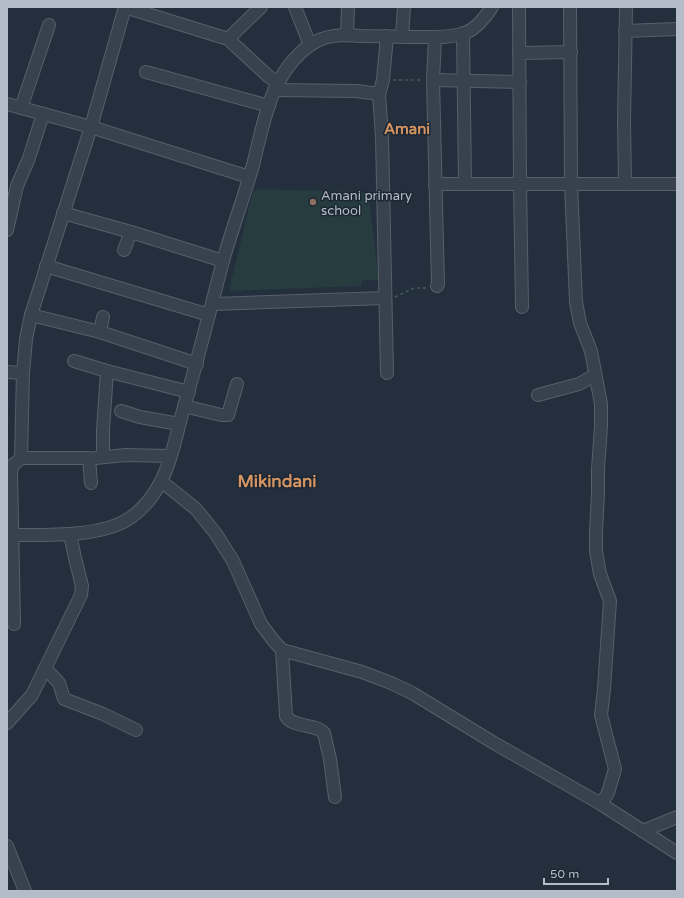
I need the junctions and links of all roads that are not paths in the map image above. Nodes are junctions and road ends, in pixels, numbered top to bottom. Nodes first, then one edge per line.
1 (125, 7) edge
2 (261, 7) edge
3 (295, 7) edge
4 (348, 7) edge
5 (404, 7) edge
6 (492, 7) edge
7 (520, 7) edge
8 (570, 7) edge
9 (626, 7) edge
10 (49, 25) dead end
11 (677, 29) edge
12 (625, 30) junction
13 (463, 33) junction
14 (347, 35) junction
15 (387, 36) junction
16 (402, 37) junction
17 (435, 37) junction
18 (228, 39) junction
19 (310, 45) junction
20 (570, 52) junction
21 (519, 53) junction
22 (146, 72) dead end
23 (433, 80) junction
24 (465, 81) junction
25 (520, 82) junction
26 (276, 86) junction
27 (379, 94) junction
28 (7, 104) edge
29 (269, 106) junction
30 (21, 108) junction
31 (43, 114) junction
32 (91, 127) junction
33 (249, 177) junction
34 (435, 184) junction
35 (465, 184) junction
36 (520, 184) junction
37 (572, 184) junction
38 (625, 184) junction
39 (677, 184) edge
40 (63, 213) junction
41 (7, 230) edge
42 (131, 232) junction
43 (124, 250) dead end
44 (223, 261) junction
45 (46, 266) junction
46 (437, 286) road end
47 (385, 298) junction
48 (522, 307) dead end
49 (211, 309) junction
50 (31, 315) junction
51 (103, 317) dead end
52 (100, 332) junction
53 (74, 361) dead end
54 (197, 364) junction
55 (107, 371) junction
56 (7, 372) edge
57 (23, 373) junction
58 (387, 373) dead end
59 (595, 375) junction
60 (237, 384) dead end
61 (189, 392) junction
62 (538, 395) dead end
63 (184, 406) junction
64 (121, 411) dead end
65 (179, 424) junction
66 (170, 456) junction
67 (103, 457) junction
68 (21, 458) junction
69 (89, 458) junction
70 (161, 481) junction
71 (91, 482) dead end
72 (70, 534) junction
73 (10, 535) edge
74 (14, 624) dead end
75 (282, 650) junction
76 (45, 668) junction
77 (7, 723) edge
78 (136, 730) dead end
79 (335, 797) dead end
80 (602, 804) junction
81 (677, 817) edge
82 (643, 831) junction
83 (7, 846) edge
84 (677, 854) edge
85 (24, 891) edge

1 - 18 street
1 - 32 street
2 - 18 street
3 - 19 street
4 - 14 street
5 - 16 street
6 - 13 street
7 - 21 street
8 - 20 street
9 - 12 street
10 - 30 street
11 - 12 street
12 - 38 street
13 - 17 street
13 - 24 street
14 - 15 street
14 - 19 street
15 - 16 street
15 - 27 street
16 - 17 street
17 - 23 street
18 - 26 street
19 - 26 street
20 - 21 street
20 - 37 street
21 - 25 street
22 - 29 street
23 - 24 street
23 - 34 street
24 - 25 street
24 - 35 street
25 - 36 street
26 - 27 street
26 - 29 street
27 - 47 street
28 - 30 street
29 - 33 street
30 - 31 street
31 - 32 street
31 - 41 street
32 - 33 street
32 - 40 street
33 - 44 street
34 - 35 street
34 - 46 street
35 - 36 street
36 - 37 street
36 - 48 street
37 - 38 street
37 - 59 street
38 - 39 street
40 - 42 street
40 - 45 street
42 - 43 street
42 - 44 street
44 - 49 street
45 - 49 street
45 - 50 street
47 - 49 street
47 - 58 street
49 - 54 street
50 - 52 street
50 - 57 street
51 - 52 street
52 - 54 street
53 - 55 street
54 - 61 street
55 - 61 street
55 - 67 street
56 - 57 street
57 - 68 street
59 - 62 street
59 - 80 street
60 - 63 street
61 - 63 street
63 - 65 street
64 - 65 street
65 - 66 street
66 - 67 street
66 - 70 street
67 - 69 street
68 - 69 street
68 - 73 street
69 - 71 street
70 - 72 street
70 - 75 street
72 - 73 street
72 - 76 street
73 - 74 street
75 - 79 street
75 - 80 street
76 - 77 street
76 - 78 street
80 - 82 street
81 - 82 street
82 - 84 street
83 - 85 street

